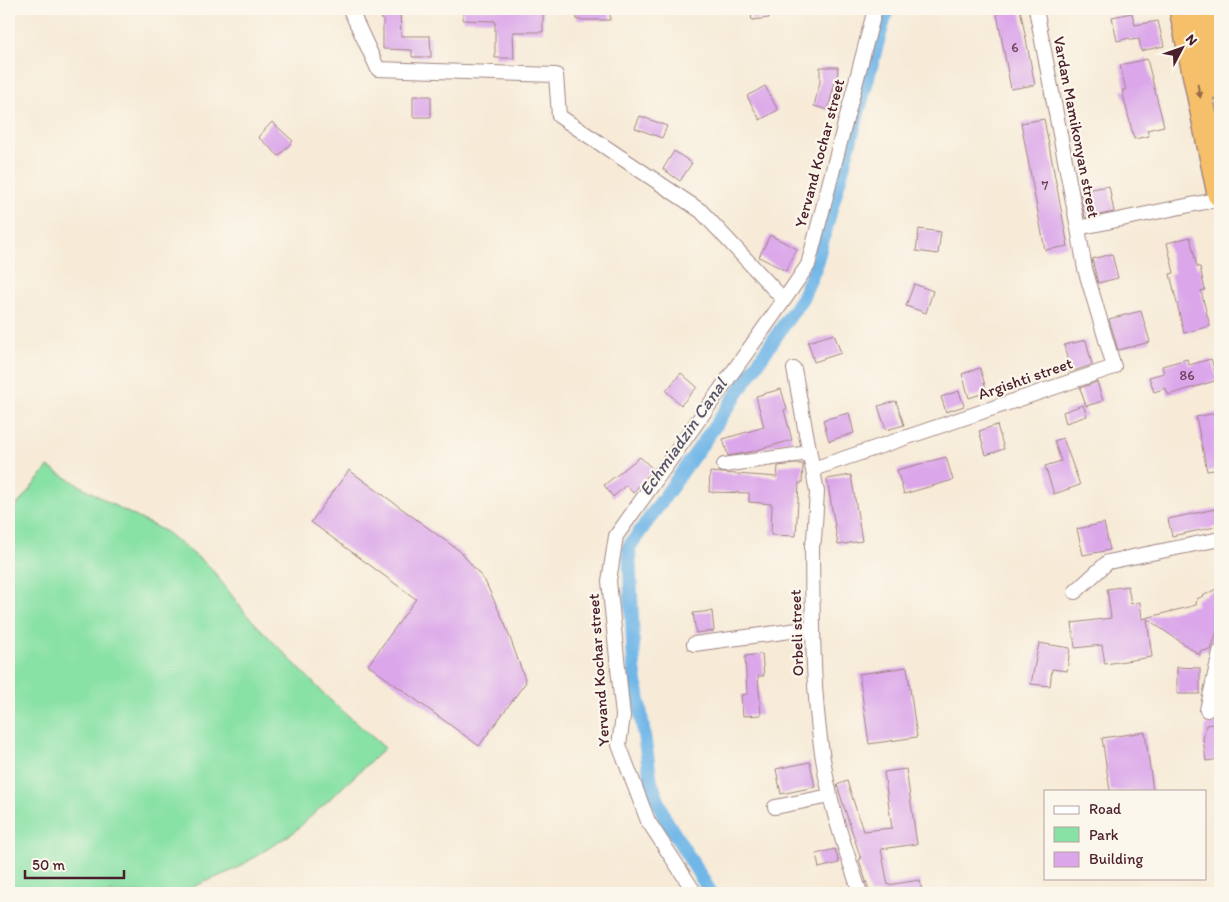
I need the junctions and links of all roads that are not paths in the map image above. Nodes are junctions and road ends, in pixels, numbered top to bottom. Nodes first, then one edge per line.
1 (350, 9) edge
2 (875, 9) edge
3 (1036, 9) edge
4 (1182, 9) edge
5 (1204, 9) edge
6 (1220, 87) edge
7 (1220, 194) edge
8 (1220, 199) edge
9 (1078, 228) junction
10 (784, 300) junction
11 (794, 369) dead end
12 (809, 453) junction
13 (724, 465) dead end
14 (812, 469) junction
15 (1220, 539) edge
16 (1075, 592) dead end
17 (813, 628) junction
18 (694, 644) dead end
19 (1220, 652) edge
20 (1208, 710) dead end
21 (830, 796) junction
22 (775, 807) dead end
23 (695, 893) edge
24 (860, 893) edge

1 - 10 street
2 - 10 street, Yervand Kochar street
3 - 9 street, Vardan Mamikonyan street
4 -> 7 highway
5 - 6 highway
8 - 9 street, Vardan Mamikonyan street
9 - 14 street, Argishti street
10 - 23 street, Yervand Kochar street
11 - 12 street, Orbeli street
12 - 13 street
12 - 14 street, Orbeli street
14 - 17 street, Orbeli street
15 - 16 street
17 - 18 street
17 - 21 street, Orbeli street
19 - 20 street
21 - 22 street
21 - 24 street, Orbeli street

